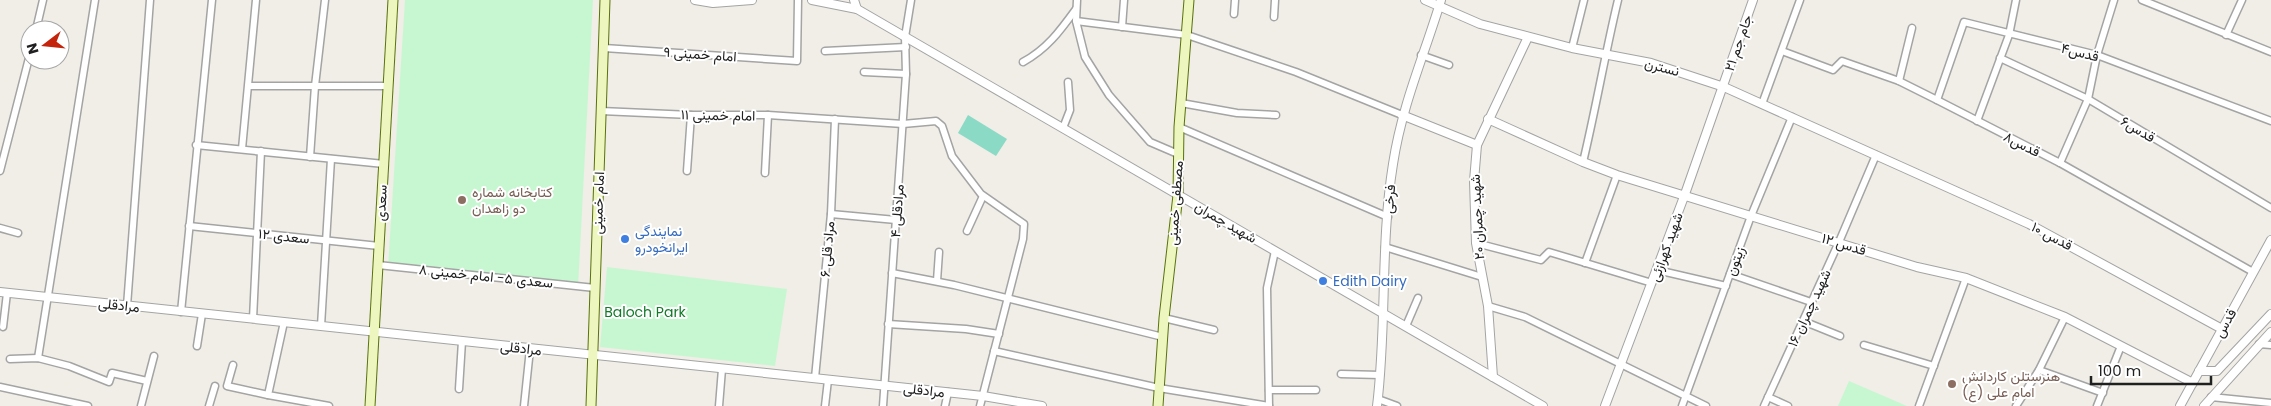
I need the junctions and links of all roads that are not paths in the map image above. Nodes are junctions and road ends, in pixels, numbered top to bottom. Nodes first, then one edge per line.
1 (43, 0) edge
2 (95, 0) edge
3 (150, 0) edge
4 (212, 0) edge
5 (256, 0) edge
6 (325, 0) edge
7 (393, 0) edge
8 (605, 0) edge
9 (695, 0) edge
10 (745, 0) edge
11 (752, 0) edge
12 (798, 0) edge
13 (812, 0) edge
14 (817, 0) edge
15 (854, 0) edge
16 (860, 0) edge
17 (911, 0) edge
18 (1077, 0) edge
19 (1124, 0) edge
20 (1189, 0) edge
21 (1235, 0) edge
22 (1275, 0) edge
23 (1425, 0) edge
24 (1584, 0) edge
25 (1618, 0) edge
26 (1753, 0) edge
27 (1800, 0) edge
28 (2016, 0) edge
29 (2114, 0) edge
30 (2142, 0) edge
31 (2242, 0) edge
32 (1440, 3) edge
33 (1077, 8) junction
34 (857, 9) junction
35 (1234, 14) dead end
36 (1274, 17) dead end
37 (38, 20) edge
38 (1076, 21) junction
39 (1122, 27) junction
40 (1912, 28) dead end
41 (1187, 35) junction
42 (2010, 35) junction
43 (2226, 35) junction
44 (906, 37) junction
45 (1528, 37) junction
46 (906, 47) junction
47 (604, 48) junction
48 (1572, 48) junction
49 (824, 50) dead end
50 (1782, 51) junction
51 (2271, 52) edge
52 (1604, 54) junction
53 (1421, 55) junction
54 (2097, 55) junction
55 (2000, 58) junction
56 (1022, 62) dead end
57 (1449, 64) dead end
58 (26, 70) edge
59 (864, 72) dead end
60 (906, 74) junction
61 (1899, 81) junction
62 (1068, 82) dead end
63 (249, 86) junction
64 (315, 86) junction
65 (388, 86) junction
66 (1724, 87) junction
67 (2088, 99) junction
68 (1937, 100) junction
69 (1181, 103) junction
70 (1762, 104) junction
71 (601, 111) junction
72 (691, 115) junction
73 (768, 115) junction
74 (1276, 115) dead end
75 (1402, 115) junction
76 (1792, 117) junction
77 (835, 119) junction
78 (1488, 119) junction
79 (1977, 121) junction
80 (2271, 121) edge
81 (903, 124) junction
82 (1179, 127) junction
83 (1063, 128) junction
84 (196, 145) junction
85 (1477, 145) junction
86 (242, 149) junction
87 (261, 152) junction
88 (1178, 154) junction
89 (1876, 155) junction
90 (310, 157) junction
91 (331, 159) junction
92 (1583, 162) junction
93 (2060, 163) junction
94 (384, 164) junction
95 (0, 171) edge
96 (687, 171) dead end
97 (765, 173) dead end
98 (1617, 175) junction
99 (1178, 194) junction
100 (1686, 194) junction
101 (983, 196) junction
102 (2271, 208) edge
103 (831, 214) junction
104 (1751, 216) junction
105 (1388, 217) junction
106 (896, 220) junction
107 (189, 226) junction
108 (0, 228) edge
109 (967, 231) dead end
110 (18, 233) dead end
111 (257, 233) junction
112 (2271, 240) edge
113 (326, 241) junction
114 (1476, 242) junction
115 (1839, 242) junction
116 (379, 246) junction
117 (1385, 247) junction
118 (1275, 251) junction
119 (939, 252) dead end
120 (1585, 263) junction
121 (378, 264) junction
122 (1657, 270) junction
123 (2253, 272) junction
124 (892, 273) junction
125 (1730, 274) junction
126 (1482, 277) junction
127 (1966, 278) junction
128 (937, 281) junction
129 (1652, 283) junction
130 (1726, 286) junction
131 (595, 288) junction
132 (4, 293) edge
133 (49, 298) junction
134 (1418, 298) dead end
135 (1008, 299) junction
136 (1811, 302) junction
137 (128, 306) junction
138 (1488, 306) junction
139 (181, 312) junction
140 (1383, 313) junction
141 (202, 314) junction
142 (2271, 314) edge
143 (2065, 317) junction
144 (1164, 318) junction
145 (253, 319) junction
146 (1803, 321) junction
147 (284, 322) junction
148 (888, 324) junction
149 (321, 326) junction
150 (1406, 326) junction
151 (3, 327) dead end
152 (2222, 329) junction
153 (1214, 330) dead end
154 (374, 332) junction
155 (2271, 332) edge
156 (999, 334) junction
157 (1840, 336) dead end
158 (1163, 337) junction
159 (462, 342) junction
160 (2259, 344) junction
161 (1864, 345) dead end
162 (2271, 345) edge
163 (197, 346) dead end
164 (2121, 346) junction
165 (530, 349) junction
166 (994, 351) junction
167 (592, 355) junction
168 (154, 356) dead end
169 (38, 358) junction
170 (10, 359) dead end
171 (233, 364) dead end
172 (1621, 365) junction
173 (1934, 366) junction
174 (722, 369) junction
175 (2039, 370) junction
176 (2199, 371) junction
177 (1341, 374) dead end
178 (1380, 375) junction
179 (1493, 377) junction
180 (815, 378) junction
181 (828, 380) junction
182 (147, 381) junction
183 (2193, 383) junction
184 (215, 386) dead end
185 (884, 386) junction
186 (0, 387) edge
187 (1159, 388) junction
188 (459, 389) dead end
189 (1269, 390) junction
190 (1316, 390) dead end
191 (948, 392) junction
192 (2102, 393) junction
193 (268, 395) junction
194 (983, 396) junction
195 (1686, 397) junction
196 (1768, 397) junction
197 (2211, 397) junction
198 (1378, 402) edge
199 (2271, 403) edge
200 (73, 404) edge
201 (88, 406) edge
202 (141, 406) edge
203 (209, 406) edge
204 (329, 406) edge
205 (370, 406) edge
206 (524, 406) edge
207 (591, 406) edge
208 (719, 406) edge
209 (825, 406) edge
210 (884, 406) edge
211 (945, 406) edge
212 (980, 406) edge
213 (1042, 406) edge
214 (1158, 406) edge
215 (1269, 406) edge
216 (1397, 406) edge
217 (1543, 406) edge
218 (1605, 406) edge
219 (1682, 406) edge
220 (1706, 406) edge
221 (1764, 406) edge
222 (1788, 406) edge
223 (1919, 406) edge
224 (2016, 406) edge
225 (2097, 406) edge
226 (2180, 406) edge
227 (2204, 406) edge

1 - 37 street
2 - 133 street
3 - 137 street
4 - 84 street
5 - 63 street
6 - 64 street
7 - 65 main road, سعدی
8 - 47 main road, امام خمینی
9 - 10 street
10 - 11 street
12 - 47 street, امام خمینی ۹
13 - 14 street, شهید چمران
14 - 34 street, شهید چمران
15 - 34 street
16 - 34 street
17 - 44 street, مرادقلی ۴
18 - 33 street
19 - 39 street
20 - 41 main road, مصطفی خمینی
21 - 35 street
22 - 36 street
23 - 32 street, نسترن
24 - 48 street
25 - 52 street
26 - 66 street, جام جم ۲۱
27 - 50 street
28 - 42 street
29 - 54 street
30 - 43 street
31 - 43 street
32 - 45 street, نسترن
32 - 53 street, فرخی
33 - 38 street
33 - 56 street
34 - 44 street, شهید چمران
38 - 39 street
38 - 88 street
39 - 41 street
40 - 61 street
41 - 69 main road, مصطفی خمینی
41 - 75 street
42 - 54 street, قدس۴
42 - 55 street
42 - 68 street, قدس۴
43 - 51 street
44 - 46 street, مرادقلی ۴
44 - 83 street, شهید چمران
45 - 48 street, نسترن
45 - 78 street, شهید چمران ۲۰
46 - 49 street
46 - 60 street, مرادقلی ۴
47 - 71 main road, امام خمینی
48 - 52 street, نسترن
50 - 61 street, قدس۸
50 - 70 street
52 - 66 street, نسترن
52 - 92 street
53 - 57 street
53 - 75 street, فرخی
54 - 67 street
54 - 80 street, قدس۴
55 - 67 street, قدس۶
55 - 79 street
58 - 95 street
59 - 60 street
60 - 81 street, مرادقلی ۴
61 - 68 street, قدس۸
62 - 83 street
63 - 64 street
63 - 86 street
64 - 65 street
64 - 90 street
65 - 94 main road, سعدی
66 - 70 street, نسترن
66 - 100 street, شهید کهرازئی
67 - 93 street
67 - 102 street, قدس۶
68 - 79 street, قدس۸
69 - 74 street
69 - 82 main road, مصطفی خمینی
70 - 76 street, نسترن
71 - 72 street, امام خمینی ۱۱
71 - 131 main road, امام خمینی
72 - 73 street, امام خمینی ۱۱
72 - 96 street
73 - 77 street, امام خمینی ۱۱
73 - 97 street
75 - 85 street
75 - 105 street, فرخی
76 - 89 street, نسترن
76 - 104 street, زیتون
77 - 81 street, امام خمینی ۱۱
77 - 103 street, مراد قلی ۶
78 - 85 street, شهید چمران ۲۰
78 - 92 street, قدس ۱۲
79 - 93 street, قدس۸
81 - 101 street, امام خمینی ۱۱
81 - 106 street, مرادقلی ۴
82 - 88 main road, مصطفی خمینی
82 - 105 street
83 - 99 street, شهید چمران
84 - 86 street
84 - 107 street
85 - 114 street, شهید چمران ۲۰
86 - 87 street
87 - 90 street
87 - 111 street
88 - 99 main road, مصطفی خمینی
89 - 115 street, شهید چمران ۱۶
89 - 152 street, قدس ۱۰
90 - 91 street
91 - 94 street
91 - 113 street
92 - 98 street, قدس ۱۲
93 - 123 street, قدس۸
94 - 116 main road, سعدی
98 - 100 street, قدس ۱۲
98 - 120 street
99 - 118 street, شهید چمران
99 - 144 main road, مصطفی خمینی
100 - 104 street, قدس ۱۲
100 - 122 street, شهید کهرازئی
101 - 109 street
101 - 135 street, امام خمینی ۱۱
103 - 106 street
103 - 180 street, مراد قلی ۶
104 - 115 street, قدس ۱۲
104 - 125 street, زیتون
105 - 117 street, فرخی
106 - 124 street, مرادقلی ۴
107 - 111 street, سعدی ۱۲
107 - 139 street
108 - 110 street
111 - 113 street, سعدی ۱۲
111 - 145 street
112 - 123 street, قدس
113 - 116 street, سعدی ۱۲
113 - 149 street
114 - 120 street
114 - 126 street, شهید چمران ۲۰
115 - 127 street, قدس ۱۲
115 - 136 street, شهید چمران ۱۶
116 - 121 main road, سعدی
117 - 126 street
117 - 140 street, فرخی
118 - 140 street, شهید چمران
118 - 189 street
119 - 128 street
120 - 129 street
121 - 131 street, سعدی ۵- امام خمینی ۸
121 - 154 main road, سعدی
122 - 129 street, شهید کهرازئی
122 - 130 street
123 - 152 street, قدس
124 - 128 street
124 - 148 street, مرادقلی ۴
125 - 130 street, زیتون
125 - 136 street
126 - 138 street, شهید چمران ۲۰
127 - 143 street, قدس ۱۲
127 - 173 street
128 - 135 street
129 - 172 street, شهید کهرازئی
130 - 195 street, زیتون
131 - 167 main road, امام خمینی
132 - 133 street, مرادقلی
132 - 151 street
133 - 137 street, مرادقلی
133 - 169 street
134 - 150 street
135 - 156 street
135 - 158 street
136 - 146 street, شهید چمران ۱۶
137 - 139 street, مرادقلی
138 - 172 street
138 - 179 street, شهید چمران ۲۰
139 - 141 street, مرادقلی
140 - 150 street, شهید چمران
140 - 178 street, فرخی
141 - 145 street, مرادقلی
141 - 163 street
142 - 176 street
143 - 164 street, قدس ۱۲
143 - 175 street
144 - 153 street
144 - 158 main road, مصطفی خمینی
145 - 147 street, مرادقلی
146 - 157 street
146 - 196 street, شهید چمران ۱۶
147 - 149 street, مرادقلی
147 - 193 street
148 - 156 street
148 - 185 street, مرادقلی ۴
149 - 154 street, مرادقلی
150 - 179 street, شهید چمران
152 - 176 street, قدس
154 - 159 street, مرادقلی
154 - 205 main road, سعدی
155 - 160 street
156 - 166 street
158 - 187 main road, مصطفی خمینی
159 - 165 street, مرادقلی
159 - 188 street
160 - 162 street
160 - 197 street
161 - 173 street
164 - 183 street, قدس ۱۲
164 - 192 street
165 - 167 street, مرادقلی
165 - 206 street
166 - 187 street
166 - 194 street
167 - 174 street, مرادقلی
167 - 207 main road, امام خمینی
168 - 182 street
169 - 170 street
169 - 182 street
171 - 193 street
172 - 195 street
172 - 218 street, شهید کهرازئی
173 - 223 street
174 - 180 street, مرادقلی
174 - 208 street
175 - 192 street
175 - 224 street
176 - 183 street, قدس
177 - 178 street
178 - 198 street, فرخی
179 - 217 street, شهید چمران
180 - 181 street, مرادقلی
181 - 185 street, مرادقلی
181 - 209 street
182 - 202 street
183 - 226 street, قدس
184 - 203 street
185 - 191 street, مرادقلی
185 - 210 street, مرادقلی ۴
186 - 200 street
187 - 214 main road, مصطفی خمینی
187 - 215 street
189 - 190 street
189 - 215 street
191 - 194 street, مرادقلی
191 - 211 street
192 - 225 street
193 - 204 street
194 - 212 street
194 - 213 street, مرادقلی
195 - 219 street, زیتون
195 - 220 street
196 - 221 street, شهید چمران ۱۶
196 - 222 street
197 - 199 street
197 - 227 street
198 - 216 street
200 - 201 street

